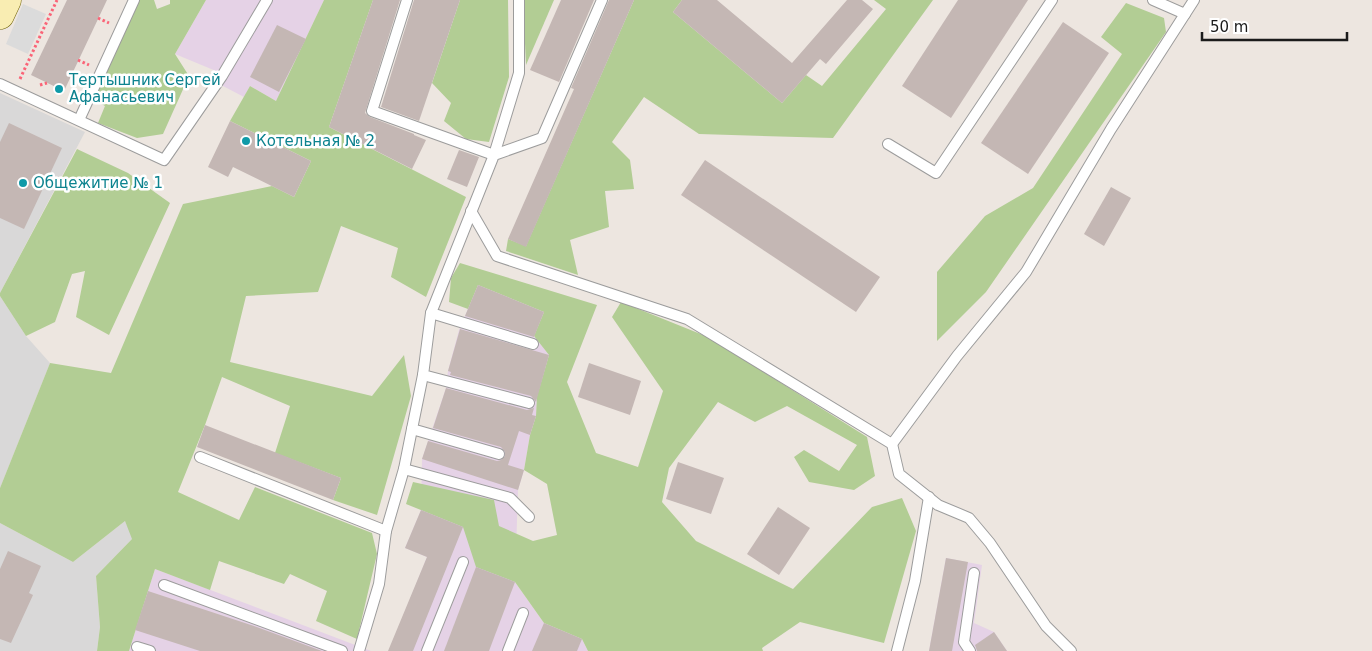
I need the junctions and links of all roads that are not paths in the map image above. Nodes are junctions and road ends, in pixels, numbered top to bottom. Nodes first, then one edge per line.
1 (7, 0) edge
2 (134, 0) edge
3 (266, 0) edge
4 (406, 0) edge
5 (519, 0) edge
6 (602, 0) edge
7 (1052, 0) edge
8 (1153, 0) edge
9 (1194, 0) edge
10 (1185, 14) junction
11 (0, 15) edge
12 (0, 84) edge
13 (79, 120) junction
14 (888, 144) dead end
15 (494, 155) junction
16 (471, 211) junction
17 (431, 313) junction
18 (533, 344) dead end
19 (422, 375) junction
20 (529, 403) dead end
21 (412, 429) junction
22 (892, 444) junction
23 (499, 454) dead end
24 (200, 456) dead end
25 (404, 470) junction
26 (929, 497) junction
27 (529, 516) dead end
28 (386, 531) junction
29 (463, 562) dead end
30 (974, 573) dead end
31 (164, 585) dead end
32 (523, 613) dead end
33 (137, 647) dead end
34 (965, 648) edge
35 (150, 651) edge
36 (342, 651) edge
37 (359, 651) edge
38 (427, 651) edge
39 (508, 651) edge
40 (897, 651) edge
41 (1071, 651) edge

1 - 11 main road
2 - 13 lane
3 - 13 lane
4 - 15 lane
5 - 15 lane
6 - 15 lane
7 - 14 lane
8 - 10 lane
9 - 10 lane
10 - 22 lane
12 - 13 lane
15 - 16 lane
16 - 17 lane
16 - 22 lane
17 - 18 lane
17 - 19 lane
19 - 20 lane
19 - 21 lane
21 - 23 lane
21 - 25 lane
22 - 26 lane
24 - 28 lane
25 - 27 lane
25 - 28 lane
26 - 40 lane
26 - 41 lane
28 - 37 lane
29 - 38 lane
30 - 34 lane
31 - 36 lane
32 - 39 lane
33 - 35 lane

